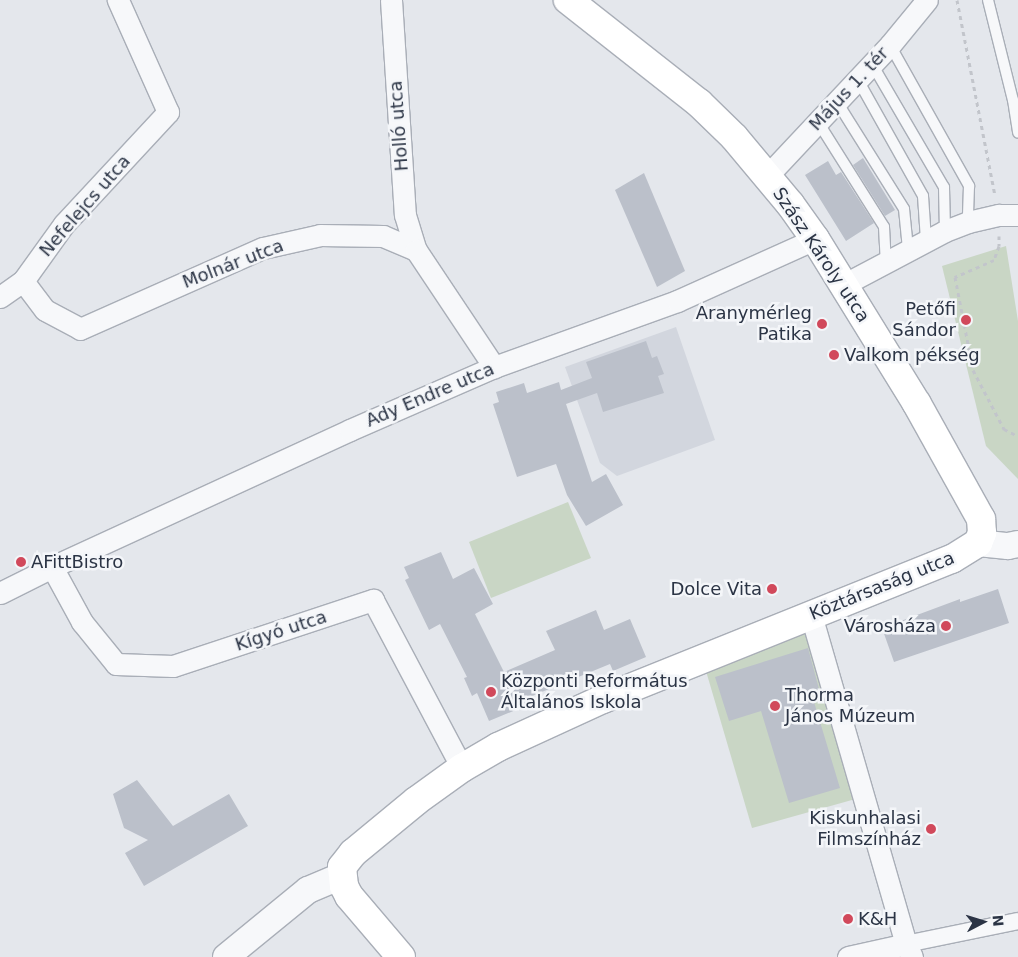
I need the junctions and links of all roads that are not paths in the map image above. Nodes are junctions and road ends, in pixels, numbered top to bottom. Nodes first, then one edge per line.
1 (118, 0) edge
2 (391, 0) edge
3 (568, 0) edge
4 (927, 0) edge
5 (988, 0) edge
6 (890, 45) junction
7 (865, 72) junction
8 (837, 102) junction
9 (818, 122) junction
10 (1018, 133) edge
11 (767, 176) junction
12 (1018, 215) edge
13 (968, 222) junction
14 (815, 239) junction
15 (926, 240) junction
16 (416, 250) junction
17 (886, 262) junction
18 (23, 281) junction
19 (843, 285) junction
20 (0, 297) edge
21 (494, 367) junction
22 (978, 543) junction
23 (1018, 544) edge
24 (52, 567) junction
25 (0, 593) edge
26 (811, 615) junction
27 (462, 768) junction
28 (341, 876) junction
29 (1018, 921) edge
30 (909, 951) edge
31 (226, 957) edge
32 (401, 957) edge
33 (848, 957) edge

1 - 18 street, Nefelejcs utca
2 - 16 street, Holló utca
3 - 11 main road, Szász Károly utca
4 - 6 street, Május 1. tér
5 - 10 lane
6 - 7 street, Május 1. tér
6 - 13 lane
7 - 8 street, Május 1. tér
7 - 15 lane
7 - 15 lane
8 - 9 street, Május 1. tér
8 - 15 lane
9 - 11 street, Május 1. tér
9 - 17 lane
11 - 14 main road, Szász Károly utca
12 - 13 street
13 - 15 street
14 - 19 main road, Szász Károly utca
14 - 21 street, Ady Endre utca
15 - 17 street
16 - 18 street, Molnár utca
16 - 21 street
17 - 19 street
18 - 20 street, Nefelejcs utca
19 - 22 main road, Szász Károly utca
21 - 24 street, Ady Endre utca
22 - 23 street
22 - 26 main road, Köztársaság utca
24 - 25 street, Ady Endre utca
24 - 27 street, Kígyó utca
26 - 27 main road, Köztársaság utca
26 - 30 street
27 - 28 main road, Köztársaság utca
28 - 31 street
28 - 32 main road
29 - 30 street
30 - 33 street

